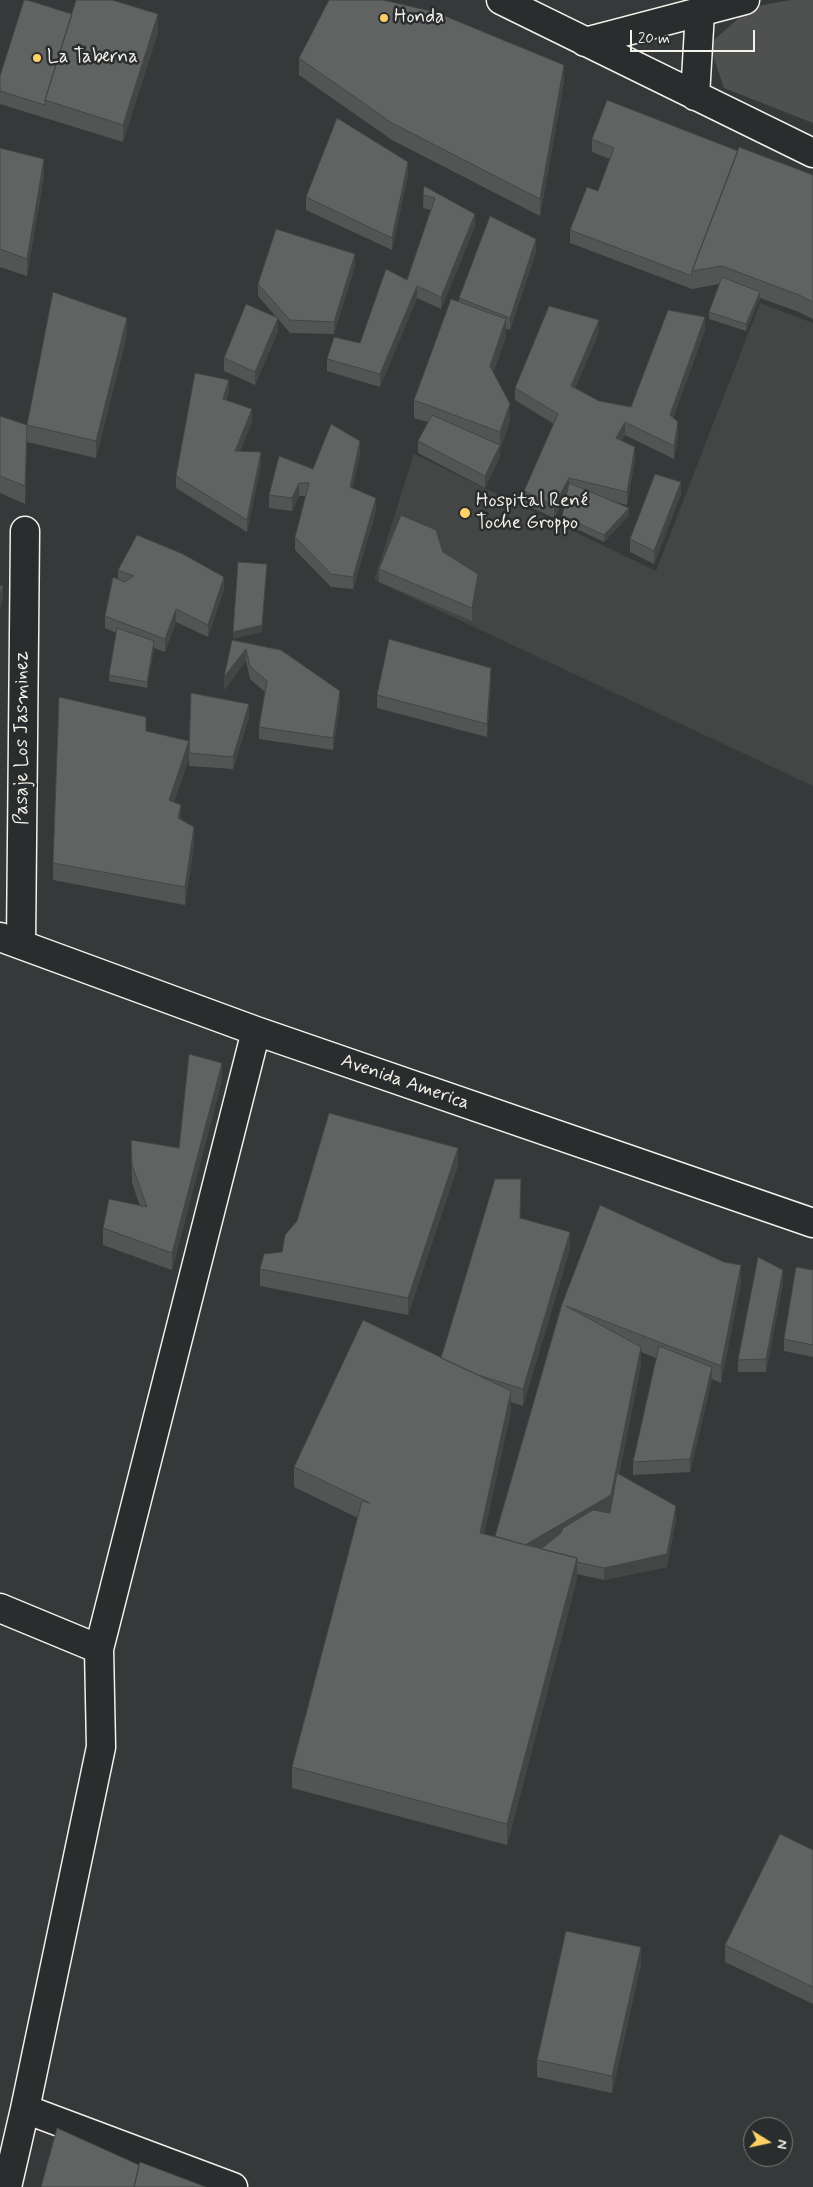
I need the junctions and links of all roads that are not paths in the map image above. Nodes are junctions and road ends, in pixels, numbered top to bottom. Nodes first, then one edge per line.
1 (501, 0) edge
2 (745, 0) edge
3 (700, 12) junction
4 (585, 42) junction
5 (695, 96) junction
6 (813, 153) edge
7 (25, 532) dead end
8 (11, 940) edge
9 (256, 1031) junction
10 (813, 1223) edge
11 (0, 1608) edge
12 (100, 1650) junction
13 (25, 2109) junction
14 (7, 2187) edge
15 (233, 2187) edge

1 - 4 street
2 - 3 street
3 - 4 street
3 - 5 street
4 - 5 street
5 - 6 street
7 - 8 street, Pasaje Los Jasminez
8 - 9 street, Avenida America
9 - 10 street, Avenida America
9 - 12 street
11 - 12 street
12 - 13 street
13 - 14 street
13 - 15 street

